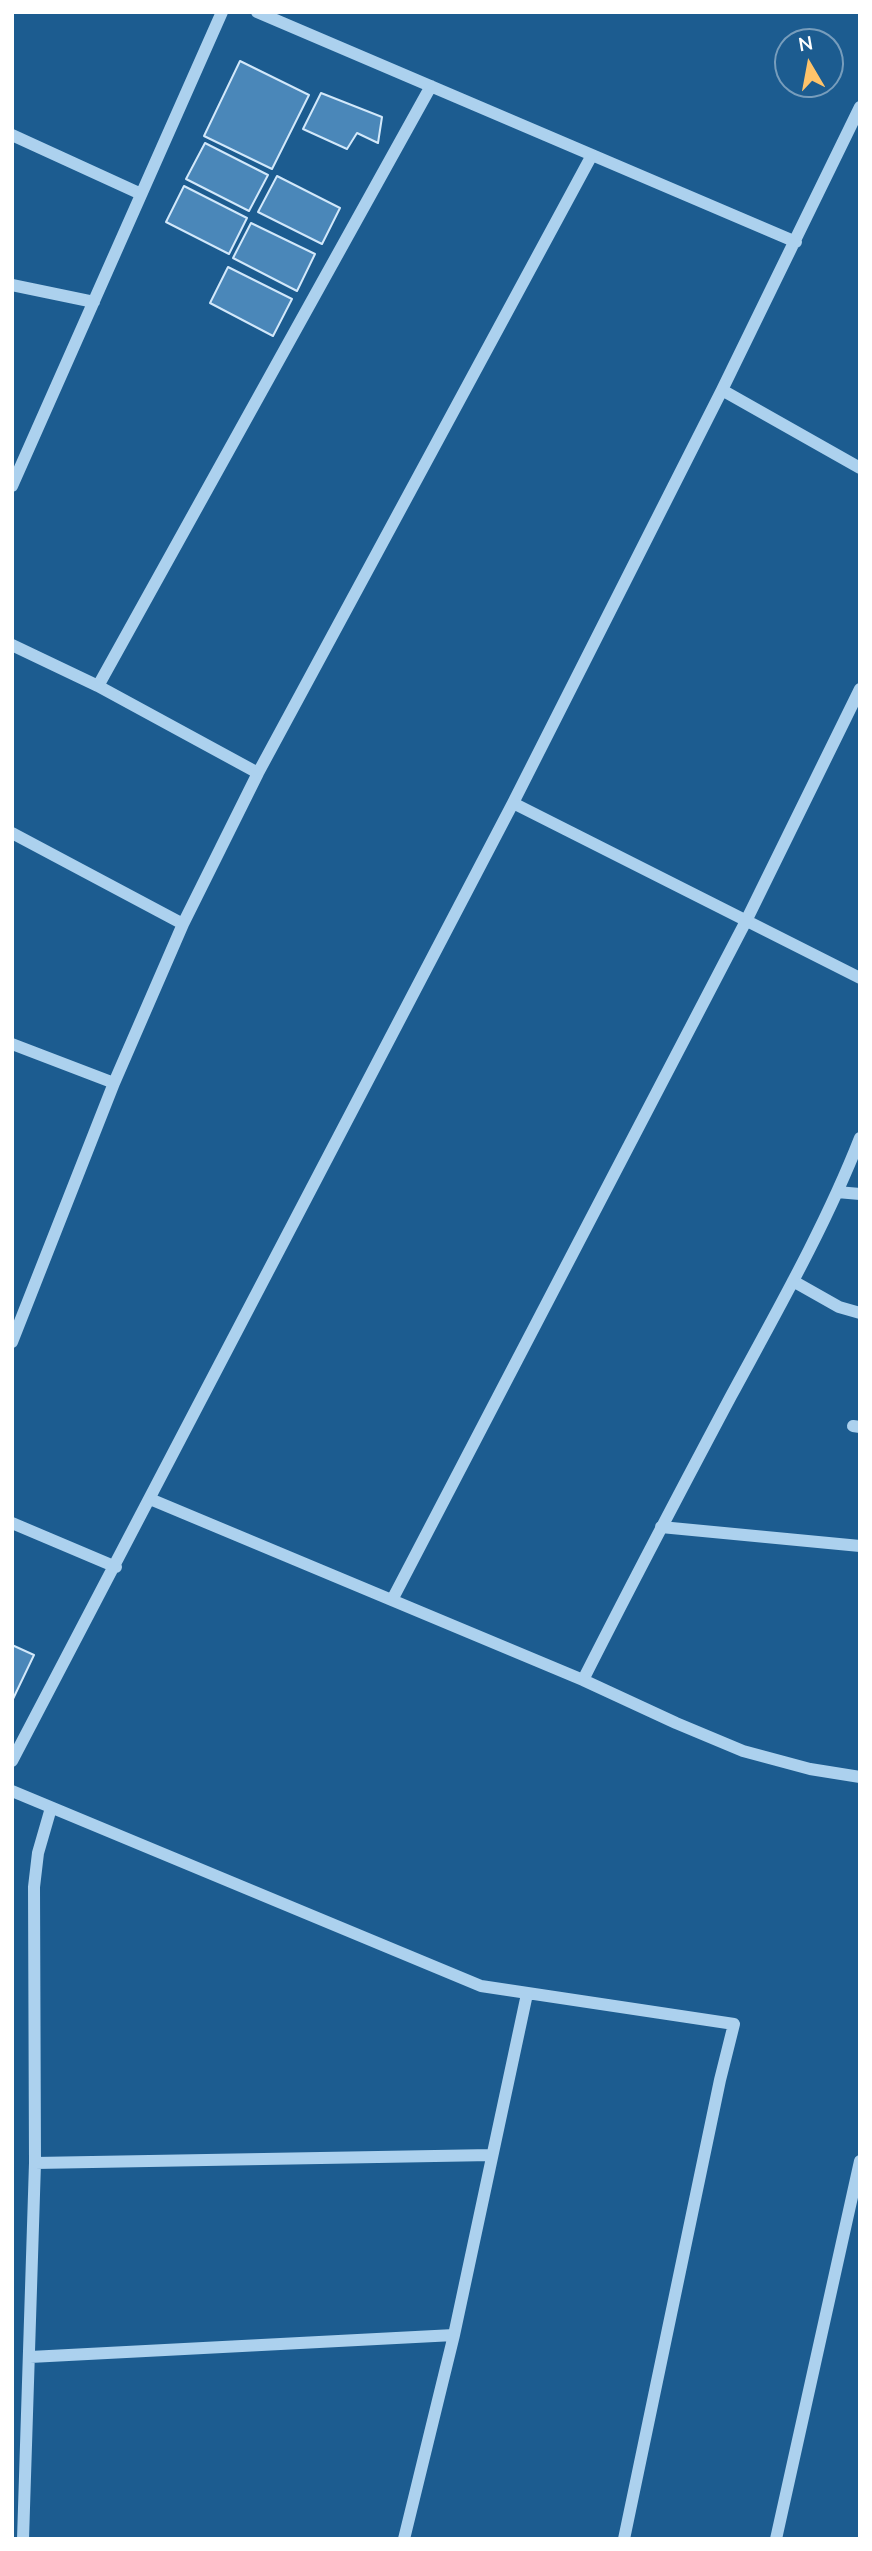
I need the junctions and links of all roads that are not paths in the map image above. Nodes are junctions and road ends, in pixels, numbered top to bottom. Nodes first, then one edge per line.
1 (222, 12) edge
2 (257, 12) edge
3 (431, 86) junction
4 (860, 107) edge
5 (12, 135) edge
6 (592, 155) junction
7 (141, 194) junction
8 (796, 242) junction
9 (12, 285) edge
10 (94, 302) junction
11 (722, 390) junction
12 (860, 468) edge
13 (12, 486) edge
14 (12, 645) edge
15 (98, 686) junction
16 (860, 689) edge
17 (258, 773) junction
18 (513, 803) junction
19 (12, 833) edge
20 (746, 921) junction
21 (183, 924) junction
22 (860, 978) edge
23 (12, 1044) edge
24 (114, 1083) junction
25 (860, 1138) edge
26 (836, 1192) junction
27 (860, 1194) edge
28 (793, 1280) junction
29 (860, 1313) edge
30 (12, 1342) edge
31 (150, 1499) junction
32 (12, 1523) edge
33 (661, 1527) junction
34 (860, 1546) edge
35 (116, 1567) junction
36 (392, 1600) junction
37 (583, 1680) junction
38 (12, 1761) edge
39 (860, 1777) edge
40 (12, 1791) edge
41 (51, 1808) junction
42 (527, 1994) junction
43 (492, 2155) junction
44 (860, 2161) edge
45 (35, 2163) junction
46 (454, 2335) junction
47 (30, 2357) junction
48 (23, 2539) edge
49 (404, 2539) edge
50 (624, 2539) edge
51 (776, 2539) edge

1 - 7 street
2 - 3 street
3 - 6 street
3 - 15 street
4 - 8 street
5 - 7 street
6 - 8 street
6 - 17 street
7 - 10 street
8 - 11 street
9 - 10 street
10 - 13 street
11 - 12 street
11 - 18 street
14 - 15 street
15 - 17 street
16 - 20 street
17 - 21 street
18 - 20 street
18 - 31 street
19 - 21 street
20 - 22 street
20 - 36 street
21 - 24 street
23 - 24 street
24 - 30 street
25 - 26 street
26 - 27 street
26 - 28 street
28 - 29 street
28 - 33 street
31 - 35 street
31 - 36 street
32 - 35 street
33 - 34 street
33 - 37 street
35 - 38 street
36 - 37 street
37 - 39 street
40 - 41 street
41 - 42 street
41 - 45 street
42 - 43 street
42 - 50 street
43 - 45 street
43 - 46 street
44 - 51 street
45 - 47 street
46 - 47 street
46 - 49 street
47 - 48 street

